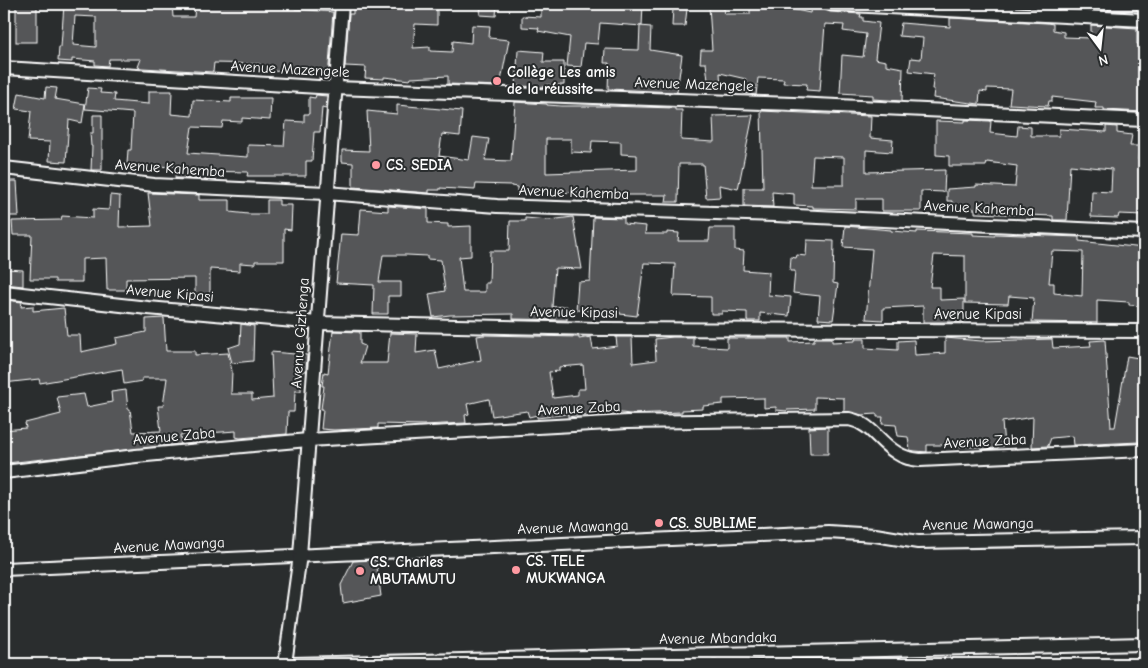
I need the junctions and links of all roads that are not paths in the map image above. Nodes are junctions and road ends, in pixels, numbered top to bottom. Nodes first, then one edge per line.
1 (342, 4) edge
2 (830, 4) edge
3 (1144, 20) edge
4 (4, 68) edge
5 (335, 88) junction
6 (1144, 120) edge
7 (4, 168) edge
8 (326, 193) junction
9 (1144, 232) edge
10 (4, 292) edge
11 (317, 323) junction
12 (1144, 331) edge
13 (308, 440) junction
14 (1144, 450) edge
15 (4, 472) edge
16 (1144, 538) edge
17 (300, 555) junction
18 (4, 568) edge
19 (1144, 644) edge
20 (285, 664) edge
21 (292, 664) edge

1 - 5 street, Avenue Gizhenga
2 - 3 street
4 - 5 street, Avenue Mazengele
5 - 6 street, Avenue Mazengele
5 - 8 street, Avenue Gizhenga
7 - 8 street, Avenue Kahemba
8 - 9 street, Avenue Kahemba
8 - 11 street, Avenue Gizhenga
10 - 11 street, Avenue Kipasi
11 - 12 street, Avenue Kipasi
11 - 13 street, Avenue Gizhenga
13 - 14 street, Avenue Zaba
13 - 15 street, Avenue Zaba
13 - 17 street, Avenue Gizhenga
16 - 17 street, Avenue Mawanga
17 - 18 street, Avenue Mawanga
17 - 20 street, Avenue Gizhenga
19 - 21 street, Avenue Mbandaka

